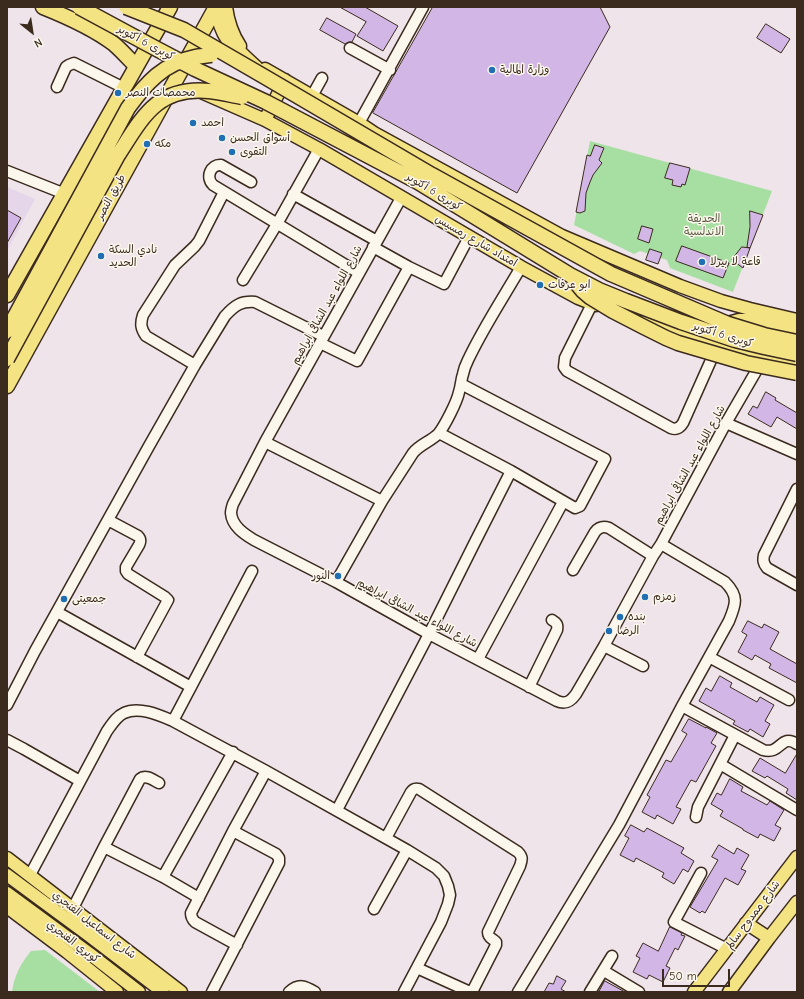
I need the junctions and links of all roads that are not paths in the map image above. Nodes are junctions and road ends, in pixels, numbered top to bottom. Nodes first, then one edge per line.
1 (43, 7) edge
2 (79, 7) edge
3 (126, 7) edge
4 (170, 7) edge
5 (216, 7) edge
6 (226, 7) edge
7 (423, 7) edge
8 (64, 15) junction
9 (350, 48) dead end
10 (229, 56) junction
11 (136, 66) junction
12 (390, 70) junction
13 (265, 77) junction
14 (322, 78) dead end
15 (285, 80) junction
16 (57, 87) dead end
17 (124, 88) junction
18 (169, 93) junction
19 (312, 96) junction
20 (266, 102) junction
21 (265, 120) junction
22 (359, 123) junction
23 (319, 150) junction
24 (7, 172) edge
25 (251, 182) dead end
26 (224, 192) junction
27 (64, 194) junction
28 (293, 194) junction
29 (401, 198) junction
30 (56, 209) junction
31 (277, 224) junction
32 (94, 228) junction
33 (469, 237) junction
34 (375, 244) junction
35 (409, 266) junction
36 (521, 267) junction
37 (359, 273) junction
38 (570, 275) junction
39 (243, 280) dead end
40 (7, 295) edge
41 (592, 304) junction
42 (7, 316) edge
43 (797, 320) edge
44 (728, 324) junction
45 (797, 328) edge
46 (7, 331) edge
47 (322, 339) junction
48 (797, 342) edge
49 (30, 345) junction
50 (717, 345) junction
51 (797, 354) edge
52 (763, 358) junction
53 (7, 359) edge
54 (797, 364) edge
55 (195, 365) junction
56 (797, 373) edge
57 (461, 384) junction
58 (7, 386) edge
59 (726, 422) junction
60 (439, 433) junction
61 (265, 442) junction
62 (797, 454) edge
63 (511, 471) junction
64 (797, 489) edge
65 (382, 501) junction
66 (563, 502) junction
67 (108, 520) junction
68 (661, 544) junction
69 (653, 556) junction
70 (573, 570) dead end
71 (252, 571) dead end
72 (336, 582) junction
73 (797, 585) edge
74 (57, 612) junction
75 (552, 620) dead end
76 (429, 634) junction
77 (604, 646) junction
78 (137, 657) junction
79 (709, 657) junction
80 (478, 659) junction
81 (643, 666) dead end
82 (191, 687) junction
83 (529, 687) junction
84 (789, 700) dead end
85 (7, 706) edge
86 (682, 706) junction
87 (173, 721) junction
88 (735, 735) junction
89 (7, 740) edge
90 (797, 744) edge
91 (233, 752) junction
92 (720, 764) junction
93 (266, 771) junction
94 (80, 781) junction
95 (159, 783) dead end
96 (337, 810) junction
97 (797, 810) edge
98 (696, 817) dead end
99 (233, 831) junction
100 (386, 838) junction
101 (104, 847) junction
102 (408, 850) junction
103 (797, 857) edge
104 (7, 858) edge
105 (701, 873) dead end
106 (7, 875) edge
107 (30, 875) junction
108 (163, 877) junction
109 (7, 893) edge
110 (199, 898) junction
111 (797, 902) edge
112 (7, 907) edge
113 (73, 908) junction
114 (374, 909) dead end
115 (746, 923) junction
116 (768, 938) junction
117 (237, 945) junction
118 (727, 949) junction
119 (612, 956) dead end
120 (417, 968) junction
121 (604, 972) junction
122 (118, 992) edge
123 (139, 992) edge
124 (163, 992) edge
125 (181, 992) edge
126 (212, 992) edge
127 (289, 992) edge
128 (315, 992) edge
129 (404, 992) edge
130 (471, 992) edge
131 (518, 992) edge
132 (590, 992) edge
133 (640, 992) edge
134 (694, 992) edge
135 (729, 992) edge

1 - 8 highway
2 - 8 highway
2 - 20 highway, كوبرى 6 أكتوبر, bridge
3 - 10 highway, كوبرى 6 أكتوبر, bridge
4 - 11 highway
5 - 13 highway, bridge
5 - 18 highway, طريق النصر
6 - 15 main road
7 - 12 street
8 - 11 highway
9 - 12 street
10 - 13 highway, كوبرى 6 أكتوبر, bridge
10 - 46 highway, bridge
11 - 17 highway
12 - 22 street
13 - 44 highway, كوبرى 6 أكتوبر, bridge
14 - 19 street
15 - 19 main road
15 - 21 main road
16 - 17 street
17 - 27 highway
18 - 21 main road, امتداد شارع رمسيس
18 - 32 highway, طريق النصر
19 - 22 main road
20 - 38 highway, كوبرى 6 أكتوبر, bridge
20 - 53 highway, bridge
21 - 23 main road, امتداد شارع رمسيس
22 - 43 main road
23 - 28 street
23 - 29 main road, امتداد شارع رمسيس
24 - 27 street
25 - 26 street
26 - 31 street
26 - 55 street
27 - 30 highway
28 - 31 street
28 - 34 street
29 - 33 main road, امتداد شارع رمسيس
29 - 34 street, شارع اللواء عبد الشافى ابراهيم
30 - 32 highway
30 - 40 highway
31 - 37 street
31 - 39 street
32 - 49 highway, طريق النصر
33 - 35 street
33 - 36 main road, امتداد شارع رمسيس
34 - 35 street
34 - 37 street, شارع اللواء عبد الشافى ابراهيم
35 - 47 street
36 - 41 main road, امتداد شارع رمسيس
36 - 57 street
37 - 47 street, شارع اللواء عبد الشافى ابراهيم
38 - 51 highway, كوبرى 6 أكتوبر, bridge
38 - 56 highway, bridge
41 - 50 main road, امتداد شارع رمسيس
41 - 50 street
42 - 49 highway
44 - 45 highway
44 - 48 highway, كوبرى 6 أكتوبر, bridge
47 - 55 street
47 - 61 street, شارع اللواء عبد الشافى ابراهيم
49 - 58 highway, طريق النصر
50 - 52 main road, امتداد شارع رمسيس
52 - 54 main road, امتداد شارع رمسيس
52 - 59 street, شارع اللواء عبد الشافى ابراهيم
55 - 67 street
57 - 60 street
57 - 66 street
59 - 62 street
59 - 68 street, شارع اللواء عبد الشافى ابراهيم
60 - 63 street
60 - 65 street
61 - 65 street
61 - 72 street, شارع اللواء عبد الشافى ابراهيم
63 - 66 street
63 - 76 street
64 - 73 street
65 - 72 street
66 - 80 street
67 - 74 street
67 - 78 street
68 - 69 street, شارع اللواء عبد الشافى ابراهيم
68 - 79 street
69 - 70 street
69 - 77 street, شارع اللواء عبد الشافى ابراهيم
71 - 82 street
72 - 76 street, شارع اللواء عبد الشافى ابراهيم
74 - 78 street
74 - 85 street
75 - 83 street
76 - 80 street, شارع اللواء عبد الشافى ابراهيم
76 - 96 street
77 - 81 street
77 - 83 street, شارع اللواء عبد الشافى ابراهيم
78 - 82 street
79 - 84 street
79 - 86 street
80 - 83 street, شارع اللواء عبد الشافى ابراهيم
82 - 87 street
86 - 88 street
86 - 131 street
87 - 91 street
87 - 94 street
88 - 90 street
88 - 92 street
89 - 94 street
91 - 93 street
91 - 108 street
92 - 97 street
92 - 98 street
93 - 96 street
93 - 99 street
94 - 107 street
95 - 101 street
96 - 100 street
99 - 110 street
99 - 117 street
100 - 102 street
100 - 130 street
101 - 108 street
101 - 113 street
102 - 114 street
102 - 120 street
103 - 115 main road, شارع ممدوح سالم
104 - 107 main road, شارع اسماعيل الفنجري
105 - 118 street
106 - 124 main road, كوبري الفنجري
107 - 113 main road, شارع اسماعيل الفنجري
108 - 110 street
109 - 123 main road, كوبري الفنجري
110 - 117 street
111 - 116 main road
112 - 122 main road
113 - 125 main road, شارع اسماعيل الفنجري
115 - 116 main road
115 - 118 main road, شارع ممدوح سالم
116 - 135 main road
117 - 126 street
118 - 134 main road, شارع ممدوح سالم
119 - 121 street
120 - 129 street
120 - 130 street
121 - 132 street
121 - 133 street
127 - 128 street

